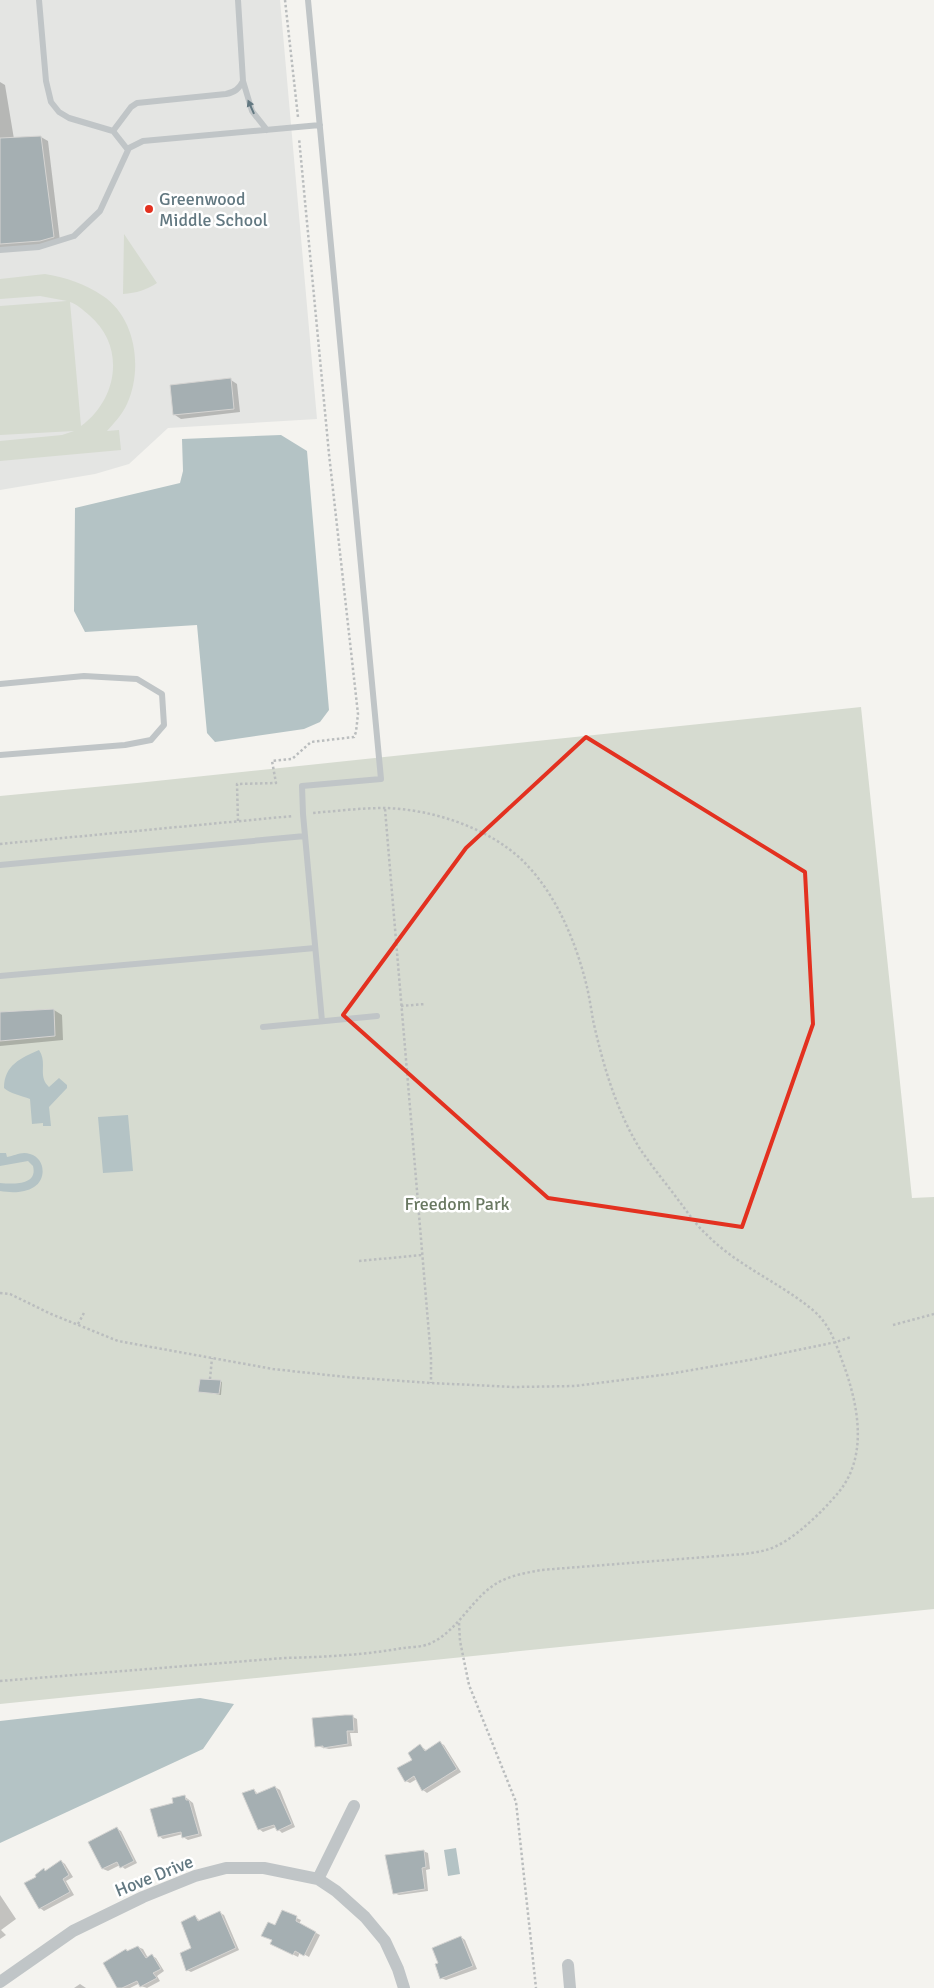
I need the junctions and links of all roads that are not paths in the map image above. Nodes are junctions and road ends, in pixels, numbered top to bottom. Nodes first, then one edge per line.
1 (39, 0) edge
2 (238, 0) edge
3 (308, 0) edge
4 (244, 81) junction
5 (320, 125) junction
6 (267, 130) junction
7 (113, 131) junction
8 (128, 150) junction
9 (0, 250) edge
10 (0, 684) edge
11 (0, 755) edge
12 (305, 836) junction
13 (0, 865) edge
14 (315, 948) junction
15 (0, 976) edge
16 (377, 1016) dead end
17 (322, 1021) junction
18 (263, 1026) dead end
19 (354, 1806) dead end
20 (318, 1879) junction
21 (568, 1965) dead end
22 (0, 1982) edge
23 (404, 1988) edge
24 (570, 1988) edge

1 - 7 lane
2 - 4 lane
3 - 5 lane
6 -> 4 lane
4 - 7 lane
5 - 6 lane
5 - 12 lane
6 - 8 lane
7 - 8 lane
8 - 9 lane
10 - 11 lane
12 - 13 lane
12 - 14 lane
14 - 15 lane
14 - 17 lane
16 - 17 lane
17 - 18 lane
19 - 20 street
20 - 22 street, Hove Drive
20 - 23 street, Hove Drive
21 - 24 street

